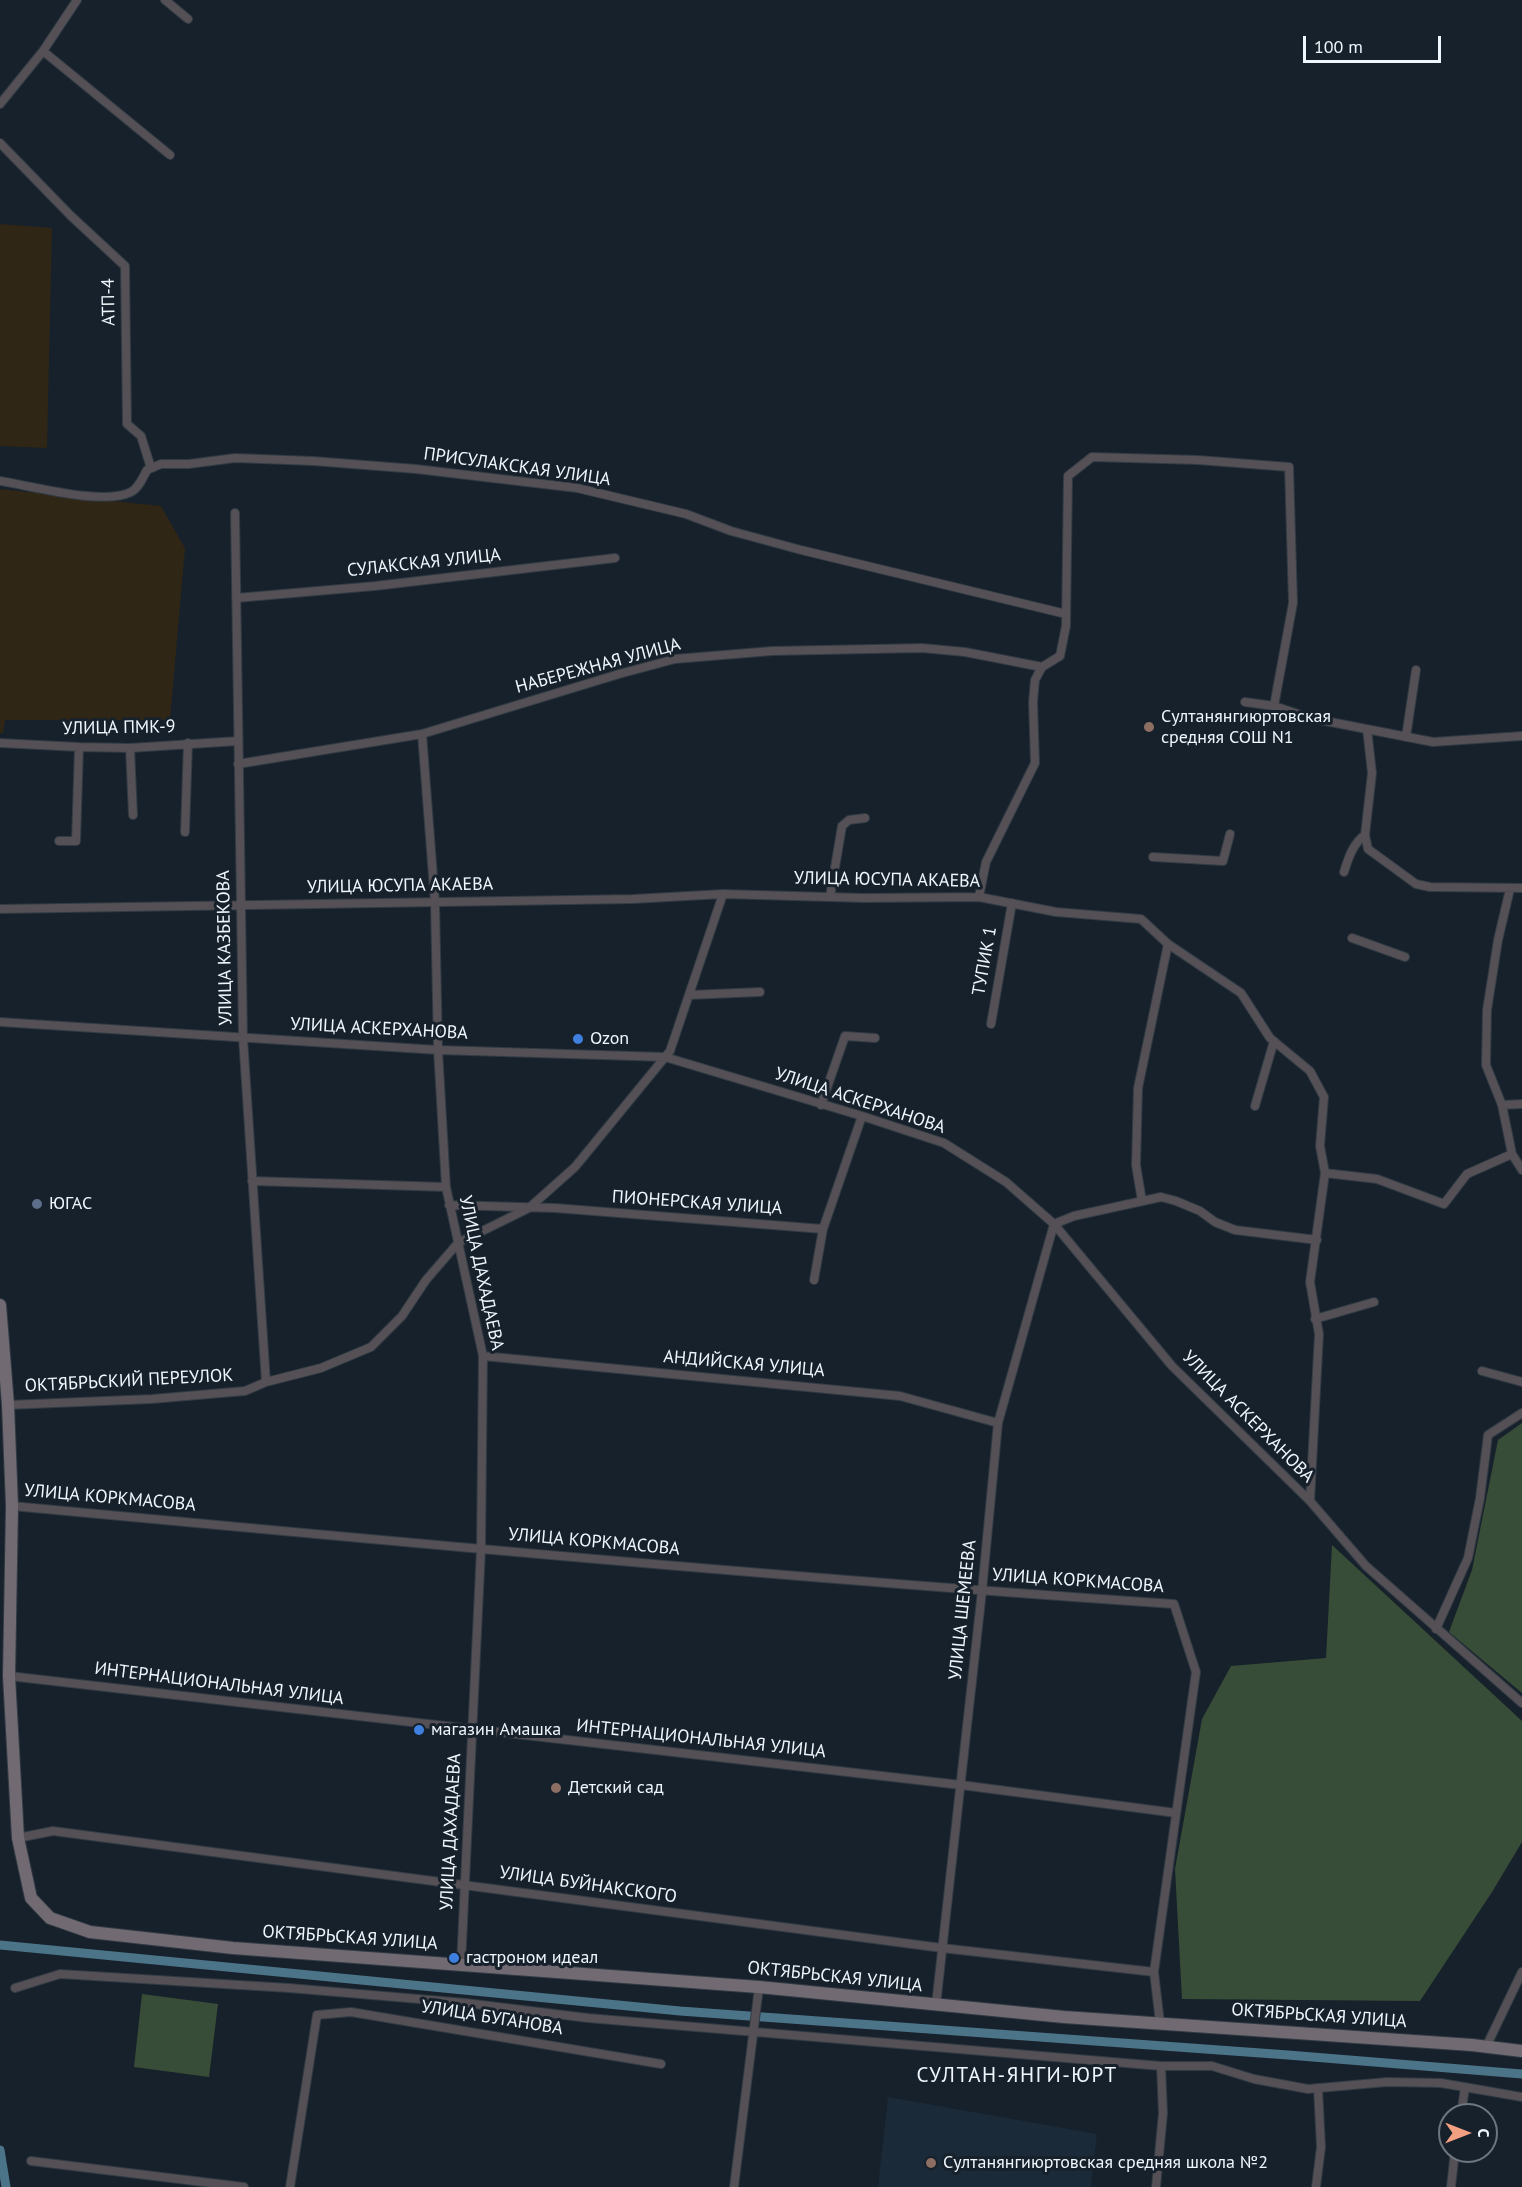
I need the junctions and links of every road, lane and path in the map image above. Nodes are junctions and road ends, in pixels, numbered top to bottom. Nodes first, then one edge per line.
1 (77, 0) edge
2 (165, 0) edge
3 (188, 19) dead end
4 (43, 51) junction
5 (0, 104) edge
6 (0, 143) edge
7 (170, 155) dead end
8 (151, 468) junction
9 (0, 481) edge
10 (235, 513) dead end
11 (615, 558) dead end
12 (236, 598) junction
13 (1066, 614) junction
14 (1042, 668) junction
15 (1416, 670) dead end
16 (1245, 702) dead end
17 (1274, 705) junction
18 (1367, 729) junction
19 (422, 734) junction
20 (1522, 736) edge
21 (1406, 737) junction
22 (238, 741) junction
23 (0, 742) edge
24 (188, 743) junction
25 (79, 747) junction
26 (130, 748) junction
27 (238, 764) junction
28 (133, 815) dead end
29 (865, 818) dead end
30 (185, 832) dead end
31 (1230, 834) dead end
32 (1365, 835) junction
33 (59, 841) dead end
34 (1153, 857) dead end
35 (1344, 872) dead end
36 (1522, 888) edge
37 (1510, 889) junction
38 (723, 894) junction
39 (830, 897) junction
40 (979, 897) junction
41 (435, 902) junction
42 (1012, 903) junction
43 (241, 905) junction
44 (0, 909) edge
45 (1352, 938) dead end
46 (1168, 944) junction
47 (1405, 957) dead end
48 (760, 992) dead end
49 (690, 995) junction
50 (0, 1022) edge
51 (991, 1024) dead end
52 (243, 1038) junction
53 (875, 1038) dead end
54 (1274, 1041) junction
55 (438, 1050) junction
56 (664, 1057) junction
57 (1522, 1104) edge
58 (821, 1105) junction
59 (1502, 1105) junction
60 (1254, 1106) dead end
61 (862, 1116) junction
62 (1512, 1154) junction
63 (1522, 1170) edge
64 (1324, 1173) junction
65 (252, 1181) junction
66 (446, 1186) junction
67 (1142, 1201) junction
68 (449, 1205) junction
69 (529, 1208) junction
70 (1054, 1224) junction
71 (823, 1229) junction
72 (1317, 1240) junction
73 (458, 1243) junction
74 (814, 1280) dead end
75 (1374, 1302) dead end
76 (0, 1305) edge
77 (1316, 1319) junction
78 (483, 1356) junction
79 (1482, 1371) dead end
80 (266, 1382) junction
81 (1522, 1382) edge
82 (8, 1405) junction
83 (1522, 1413) edge
84 (998, 1423) junction
85 (1310, 1502) junction
86 (12, 1506) junction
87 (481, 1549) junction
88 (982, 1591) junction
89 (1436, 1629) junction
90 (9, 1676) junction
91 (1522, 1703) edge
92 (473, 1730) junction
93 (961, 1785) junction
94 (1176, 1813) junction
95 (18, 1838) junction
96 (465, 1886) junction
97 (942, 1948) junction
98 (461, 1964) junction
99 (1154, 1972) junction
100 (1522, 1972) edge
101 (759, 1987) junction
102 (15, 1988) dead end
103 (936, 2005) junction
104 (1160, 2023) junction
105 (754, 2032) junction
106 (1486, 2046) junction
107 (1522, 2051) edge
108 (661, 2064) dead end
109 (1161, 2066) junction
110 (1465, 2087) junction
111 (1318, 2088) junction
112 (1522, 2097) edge
113 (1463, 2103) edge
114 (31, 2161) dead end
115 (1454, 2163) edge
116 (244, 2187) edge
117 (290, 2187) edge
118 (734, 2187) edge
119 (1156, 2187) edge
120 (1316, 2187) edge
121 (1451, 2187) edge

1 - 4 street
2 - 3 street
4 - 5 street
4 - 7 street
6 - 8 street, АТП-4
8 - 9 street
8 - 13 street, ПРИСУЛАКСКАЯ УЛИЦА
10 - 12 street, УЛИЦА КАЗБЕКОВА
11 - 12 street, СУЛАКСКАЯ УЛИЦА
12 - 22 street, УЛИЦА КАЗБЕКОВА
13 - 14 street
13 - 17 street
14 - 19 street, НАБЕРЕЖНАЯ УЛИЦА
14 - 40 street
15 - 21 street
16 - 17 street
17 - 18 street
18 - 21 street
18 - 32 street
19 - 27 street, НАБЕРЕЖНАЯ УЛИЦА
19 - 41 street, УЛИЦА ДАХАДАЕВА
20 - 21 street
22 - 24 street, УЛИЦА ПМК-9
22 - 27 street, УЛИЦА КАЗБЕКОВА
23 - 25 street, УЛИЦА ПМК-9
24 - 26 street, УЛИЦА ПМК-9
24 - 30 street
25 - 26 street, УЛИЦА ПМК-9
25 - 33 street
26 - 28 street
27 - 43 street, УЛИЦА КАЗБЕКОВА
29 - 39 street
31 - 34 street
32 - 35 street
32 - 37 street
36 - 37 street
37 - 59 street
38 - 39 street, УЛИЦА ЮСУПА АКАЕВА
38 - 41 street, УЛИЦА ЮСУПА АКАЕВА
38 - 49 street, ОКТЯБРЬСКИЙ ПЕРЕУЛОК
39 - 40 street, УЛИЦА ЮСУПА АКАЕВА
40 - 42 street, УЛИЦА ЮСУПА АКАЕВА
41 - 43 street, УЛИЦА ЮСУПА АКАЕВА
41 - 55 street, УЛИЦА ДАХАДАЕВА
42 - 46 street, УЛИЦА ЮСУПА АКАЕВА
42 - 51 street, ТУПИК 1
43 - 44 street, УЛИЦА ЮСУПА АКАЕВА
43 - 52 street, УЛИЦА КАЗБЕКОВА
45 - 47 street
46 - 54 street, УЛИЦА ЮСУПА АКАЕВА
46 - 67 street
48 - 49 street
49 - 56 street, ОКТЯБРЬСКИЙ ПЕРЕУЛОК
50 - 52 street, УЛИЦА АСКЕРХАНОВА
52 - 55 street, УЛИЦА АСКЕРХАНОВА
52 - 65 street, УЛИЦА КАЗБЕКОВА
53 - 58 street
54 - 60 street
54 - 64 street, УЛИЦА ЮСУПА АКАЕВА
55 - 56 street, УЛИЦА АСКЕРХАНОВА
55 - 66 street, УЛИЦА ДАХАДАЕВА
56 - 58 street, УЛИЦА АСКЕРХАНОВА
56 - 69 street, ОКТЯБРЬСКИЙ ПЕРЕУЛОК
57 - 59 street
58 - 61 street, УЛИЦА АСКЕРХАНОВА
59 - 62 street
61 - 70 street, УЛИЦА АСКЕРХАНОВА
61 - 71 street
62 - 63 street
62 - 64 street
64 - 72 street, УЛИЦА ЮСУПА АКАЕВА
65 - 66 street
65 - 80 street, УЛИЦА КАЗБЕКОВА
66 - 68 street, УЛИЦА ДАХАДАЕВА
67 - 70 street
67 - 72 street
68 - 69 street, ПИОНЕРСКАЯ УЛИЦА
68 - 73 street, УЛИЦА ДАХАДАЕВА
69 - 71 street, ПИОНЕРСКАЯ УЛИЦА
69 - 73 street, ОКТЯБРЬСКИЙ ПЕРЕУЛОК
70 - 84 street, УЛИЦА ШЕМЕЕВА
70 - 85 street, УЛИЦА АСКЕРХАНОВА
71 - 74 street
72 - 77 street, УЛИЦА ЮСУПА АКАЕВА
73 - 78 street, УЛИЦА ДАХАДАЕВА
73 - 80 street, ОКТЯБРЬСКИЙ ПЕРЕУЛОК
75 - 77 street
76 - 82 street, ОКТЯБРЬСКАЯ УЛИЦА
77 - 85 street, УЛИЦА ЮСУПА АКАЕВА
78 - 84 street, АНДИЙСКАЯ УЛИЦА
78 - 87 street, УЛИЦА ДАХАДАЕВА
79 - 81 street
80 - 82 street, ОКТЯБРЬСКИЙ ПЕРЕУЛОК
82 - 86 street, ОКТЯБРЬСКАЯ УЛИЦА
83 - 89 street
84 - 88 street, УЛИЦА ШЕМЕЕВА
85 - 89 street, УЛИЦА АСКЕРХАНОВА
86 - 87 street, УЛИЦА КОРКМАСОВА
86 - 90 street, ОКТЯБРЬСКАЯ УЛИЦА
87 - 88 street, УЛИЦА КОРКМАСОВА
87 - 92 street, УЛИЦА ДАХАДАЕВА
88 - 93 street, УЛИЦА ШЕМЕЕВА
88 - 94 street, УЛИЦА КОРКМАСОВА
89 - 91 street, УЛИЦА АСКЕРХАНОВА
90 - 92 street, ИНТЕРНАЦИОНАЛЬНАЯ УЛИЦА
90 - 95 street, ОКТЯБРЬСКАЯ УЛИЦА
92 - 93 street, ИНТЕРНАЦИОНАЛЬНАЯ УЛИЦА
92 - 96 street, УЛИЦА ДАХАДАЕВА
93 - 94 street, ИНТЕРНАЦИОНАЛЬНАЯ УЛИЦА
93 - 97 street, УЛИЦА ШЕМЕЕВА
94 - 99 street
95 - 96 street, УЛИЦА БУЙНАКСКОГО
95 - 98 street, ОКТЯБРЬСКАЯ УЛИЦА
96 - 97 street, УЛИЦА БУЙНАКСКОГО
96 - 98 street, УЛИЦА ДАХАДАЕВА
97 - 99 street, УЛИЦА БУЙНАКСКОГО
97 - 103 street, УЛИЦА ШЕМЕЕВА
98 - 101 street, ОКТЯБРЬСКАЯ УЛИЦА
99 - 104 street
100 - 106 street
101 - 103 street, ОКТЯБРЬСКАЯ УЛИЦА
101 - 105 street
102 - 105 street
103 - 104 street, ОКТЯБРЬСКАЯ УЛИЦА
104 - 106 street, ОКТЯБРЬСКАЯ УЛИЦА
105 - 109 street
105 - 118 street
106 - 107 street, ОКТЯБРЬСКАЯ УЛИЦА
108 - 117 street, УЛИЦА БУГАНОВА
109 - 111 street
109 - 119 street
110 - 111 street
110 - 112 street
110 - 113 street
111 - 120 street
114 - 116 street
115 - 121 street

